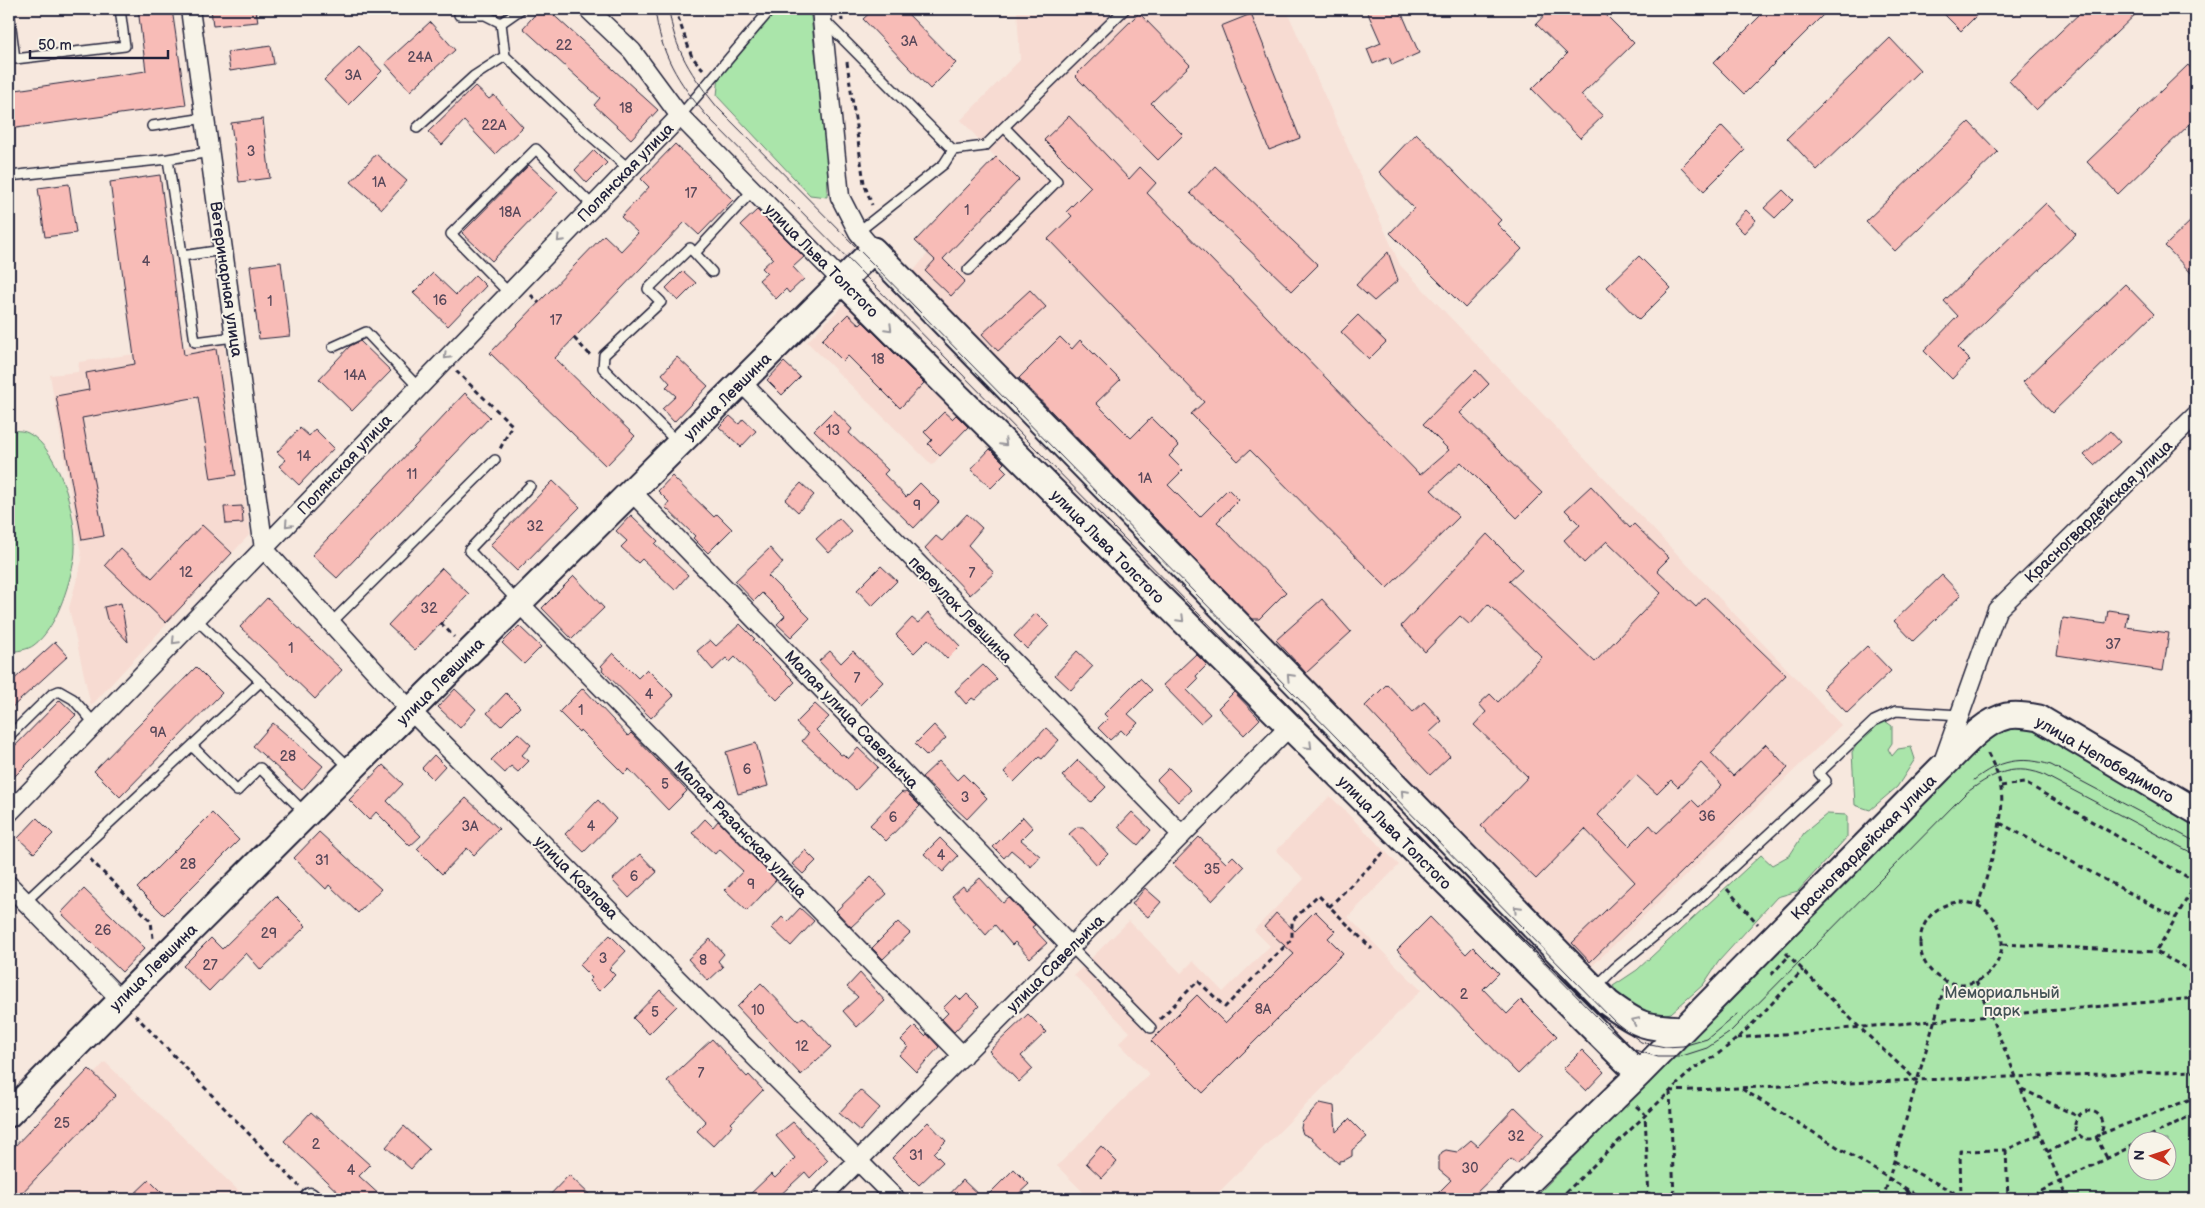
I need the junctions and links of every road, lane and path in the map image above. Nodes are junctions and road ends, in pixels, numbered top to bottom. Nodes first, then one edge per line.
1 (120, 9) edge
2 (190, 9) edge
3 (521, 9) edge
4 (588, 9) edge
5 (771, 9) edge
6 (841, 9) edge
7 (1125, 9) edge
8 (9, 12) edge
9 (821, 13) edge
10 (459, 15) dead end
11 (501, 23) junction
12 (844, 40) junction
13 (505, 56) junction
14 (680, 116) junction
15 (205, 118) junction
16 (152, 126) dead end
17 (417, 128) dead end
18 (1004, 128) junction
19 (953, 150) junction
20 (210, 152) junction
21 (168, 159) junction
22 (628, 168) junction
23 (9, 176) edge
24 (753, 190) junction
25 (593, 206) junction
26 (877, 217) junction
27 (866, 241) junction
28 (223, 250) junction
29 (695, 254) junction
30 (182, 256) junction
31 (968, 270) dead end
32 (712, 272) dead end
33 (842, 281) junction
34 (508, 292) junction
35 (529, 293) dead end
36 (539, 303) dead end
37 (234, 337) junction
38 (574, 338) dead end
39 (333, 347) dead end
40 (603, 368) junction
41 (455, 370) dead end
42 (741, 382) junction
43 (418, 387) junction
44 (2196, 415) edge
45 (679, 444) junction
46 (495, 460) joint
47 (530, 486) dead end
48 (632, 492) junction
49 (264, 550) junction
50 (518, 602) junction
51 (196, 619) junction
52 (331, 623) junction
53 (260, 682) junction
54 (411, 711) junction
55 (1960, 715) junction
56 (95, 724) junction
57 (1289, 727) junction
58 (1978, 733) junction
59 (9, 736) edge
60 (192, 746) junction
61 (1940, 769) junction
62 (352, 770) junction
63 (2001, 786) junction
64 (2196, 811) edge
65 (9, 812) edge
66 (307, 815) junction
67 (2000, 824) junction
68 (1182, 835) junction
69 (1391, 846) dead end
70 (81, 849) junction
71 (1718, 880) junction
72 (2196, 882) edge
73 (9, 885) edge
74 (24, 902) junction
75 (1978, 906) junction
76 (1329, 907) junction
77 (2176, 918) junction
78 (1772, 939) junction
79 (2002, 944) junction
80 (1071, 947) junction
81 (1372, 949) dead end
82 (2156, 952) junction
83 (1789, 956) junction
84 (157, 963) junction
85 (1803, 970) junction
86 (2196, 973) edge
87 (1771, 975) dead end
88 (1946, 981) junction
89 (1976, 981) junction
90 (1594, 988) junction
91 (2196, 998) edge
92 (121, 1000) junction
93 (1990, 1014) junction
94 (1934, 1019) junction
95 (1859, 1027) junction
96 (1151, 1028) joint
97 (1682, 1030) junction
98 (1736, 1038) junction
99 (963, 1056) junction
100 (2196, 1071) edge
101 (1639, 1074) junction
102 (2016, 1078) junction
103 (1916, 1080) junction
104 (1741, 1088) junction
105 (2021, 1089) junction
106 (1670, 1091) junction
107 (2196, 1097) edge
108 (1630, 1100) dead end
109 (2196, 1113) edge
110 (9, 1114) edge
111 (1645, 1114) junction
112 (2077, 1116) junction
113 (2162, 1130) edge
114 (2040, 1134) junction
115 (2101, 1134) junction
116 (2080, 1137) junction
117 (2096, 1137) junction
118 (2128, 1147) edge
119 (2006, 1150) junction
120 (2047, 1152) junction
121 (2107, 1158) junction
122 (859, 1161) junction
123 (1894, 1161) junction
124 (1889, 1179) junction
125 (2060, 1182) junction
126 (1905, 1188) junction
127 (311, 1198) edge
128 (1961, 1198) edge
129 (820, 1199) edge
130 (896, 1199) edge
131 (1510, 1199) edge
132 (1559, 1199) edge
133 (1649, 1199) edge
134 (1674, 1199) edge
135 (1883, 1199) edge
136 (1912, 1199) edge
137 (1923, 1199) edge
138 (2008, 1199) edge
139 (2025, 1199) edge
140 (2067, 1199) edge

1 - 8 lane
2 - 15 street, Ветеринарная улица
3 - 11 lane
4 - 14 street, улица Льва Толстого
5 - 14 lane
6 - 12 path
7 - 18 lane
9 - 12 lane
9 - 27 street
10 - 11 lane
11 - 13 lane
12 - 19 lane
12 - 26 path
13 - 17 lane
13 - 22 lane
14 - 22 street, Полянская улица
14 - 24 street, улица Льва Толстого
15 - 16 lane
15 - 20 street, Ветеринарная улица
18 - 19 lane
18 - 31 lane
19 - 26 lane
20 - 21 lane
20 - 28 street, Ветеринарная улица
21 - 23 lane
21 - 30 lane
22 - 25 street, Полянская улица
24 - 29 lane
24 - 33 street, улица Льва Толстого
25 -> 34 street, Полянская улица
25 - 34 lane
26 - 27 lane
27 - 33 street, улица Левшина
90 -> 27 street, улица Льва Толстого
28 - 30 lane
28 - 37 street, Ветеринарная улица
29 - 32 lane
29 - 40 lane
30 - 37 lane
33 - 42 street, улица Левшина
33 -> 57 street, улица Льва Толстого
34 -> 43 street, Полянская улица
35 - 36 path
37 - 49 street, Ветеринарная улица
38 - 40 path
39 - 43 lane
40 - 45 lane
41 - 46 path
42 - 45 street, улица Левшина
42 - 68 street, переулок Левшина
43 -> 49 street, Полянская улица
44 - 55 street, Красногвардейская улица
45 - 48 street, улица Левшина
46 - 52 lane
47 - 50 lane
48 - 50 street, улица Левшина
48 - 80 street, Малая улица Савельича
49 - 51 street, Полянская улица
49 - 52 street, улица Козлова
50 - 54 street, улица Левшина
50 - 99 street, Малая Рязанская улица
51 - 53 lane
51 -> 56 street, Полянская улица
52 - 54 street, улица Козлова
53 - 60 lane
53 - 62 lane
54 - 62 street, улица Левшина
54 - 122 street, улица Козлова
55 - 61 street, Красногвардейская улица
55 - 71 lane
56 - 59 lane
56 - 65 street, Полянская улица
57 - 68 street, улица Савельича
57 -> 101 street, улица Льва Толстого
58 - 61 street, улица Непобедимого
58 - 63 path
58 - 64 street, улица Непобедимого
60 - 66 lane
60 - 70 lane
61 - 78 street, Красногвардейская улица
62 - 66 street, улица Левшина
63 - 67 path
63 - 72 path
66 - 84 street, улица Левшина
67 - 75 path
67 - 77 path
68 - 80 street, улица Савельича
69 - 76 path
70 - 74 lane
70 - 84 path
71 - 78 path
71 - 90 lane
72 - 77 path
73 - 74 street
74 - 92 street
75 - 79 path
75 - 88 path
76 - 81 path
76 - 96 path
77 - 82 path
78 - 83 path
78 - 97 street, Красногвардейская улица
79 - 82 path
79 - 89 path
80 - 96 lane
80 - 99 street, улица Савельича
82 - 86 path
83 - 85 path
83 - 87 path
84 - 92 street, улица Левшина
85 - 95 path
85 - 98 path
88 - 89 path
88 - 94 path
89 - 93 path
97 -> 90 street, улица Льва Толстого
91 - 93 path
92 - 110 street, улица Левшина
92 - 127 path
93 - 94 path
93 - 102 path
94 - 95 path
94 - 103 path
95 - 98 path
95 - 103 path
97 - 101 street, Красногвардейская улица
98 - 106 path
99 - 122 street, улица Савельича
100 - 102 path
101 - 131 street, Красногвардейская улица
102 - 103 path
102 - 105 path
103 - 104 path
103 - 123 path
104 - 106 path
104 - 124 path
105 - 112 path
105 - 114 path
106 - 111 path
106 - 134 path
107 - 115 path
108 - 111 path
109 - 113 path
111 - 132 path
111 - 133 path
112 - 115 path
112 - 116 path
114 - 119 path
114 - 120 path
115 - 117 path
116 - 117 path
116 - 120 path
117 - 121 path
118 - 121 path
119 - 128 path
119 - 138 path
120 - 125 path
121 - 125 path
122 - 129 street, улица Савельича
122 - 130 street, улица Козлова
123 - 124 path
123 - 128 path
124 - 126 path
124 - 135 path
125 - 139 path
125 - 140 path
126 - 136 path
126 - 137 path

